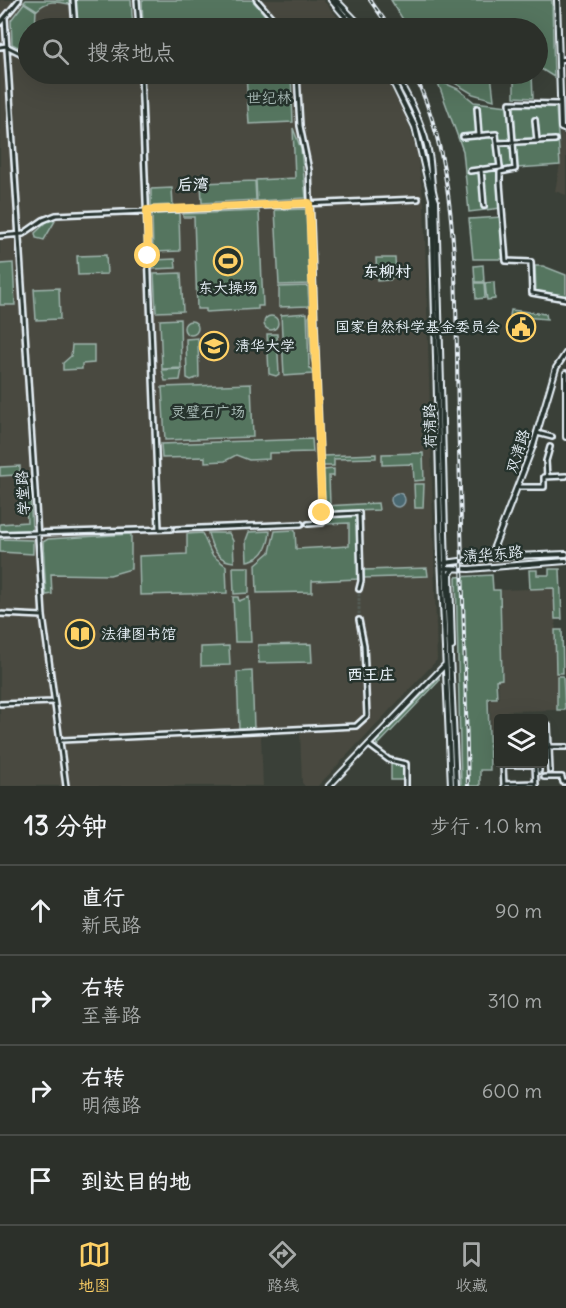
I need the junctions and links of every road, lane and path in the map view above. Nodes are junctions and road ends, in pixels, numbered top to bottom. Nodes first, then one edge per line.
1 (19, 0) edge
2 (73, 0) edge
3 (137, 0) edge
4 (256, 0) edge
5 (331, 0) edge
6 (336, 0) edge
7 (557, 0) edge
8 (5, 18) junction
9 (74, 18) edge
10 (138, 18) edge
11 (272, 18) edge
12 (346, 18) edge
13 (353, 18) edge
14 (0, 23) edge
15 (0, 46) edge
16 (6, 46) junction
17 (18, 52) edge
18 (566, 59) edge
19 (559, 60) junction
20 (141, 84) edge
21 (298, 84) edge
22 (394, 84) edge
23 (401, 84) edge
24 (560, 104) junction
25 (477, 108) dead end
26 (535, 120) dead end
27 (566, 130) edge
28 (479, 136) junction
29 (463, 137) dead end
30 (555, 140) dead end
31 (513, 141) junction
32 (537, 141) junction
33 (497, 143) junction
34 (481, 170) junction
35 (470, 171) dead end
36 (418, 200) dead end
37 (309, 203) junction
38 (484, 206) dead end
39 (147, 210) junction
40 (17, 235) junction
41 (0, 236) edge
42 (566, 299) edge
43 (566, 353) edge
44 (566, 373) edge
45 (537, 433) junction
46 (552, 437) dead end
47 (566, 437) edge
48 (550, 447) dead end
49 (566, 476) edge
50 (547, 477) junction
51 (519, 487) junction
52 (322, 515) junction
53 (301, 524) dead end
54 (308, 524) dead end
55 (159, 529) junction
56 (171, 529) dead end
57 (177, 529) dead end
58 (0, 534) edge
59 (38, 534) junction
60 (566, 554) edge
61 (490, 557) junction
62 (446, 561) junction
63 (566, 561) edge
64 (442, 565) junction
65 (446, 569) junction
66 (454, 569) junction
67 (359, 589) tunnel mouth
68 (0, 614) edge
69 (43, 616) junction
70 (359, 620) tunnel mouth
71 (450, 660) junction
72 (445, 666) junction
73 (53, 702) junction
74 (0, 704) edge
75 (548, 725) edge
76 (549, 735) joint
77 (62, 740) junction
78 (369, 745) junction
79 (549, 747) junction
80 (566, 747) edge
81 (550, 771) dead end
82 (544, 777) dead end
83 (566, 782) edge
84 (536, 784) edge
85 (504, 785) edge
86 (66, 786) edge
87 (329, 786) edge
88 (406, 786) edge
89 (453, 786) edge

1 - 8 street
2 - 9 street
3 - 10 street
4 - 11 street
5 - 12 main road
6 - 13 main road
7 - 19 main road
8 - 14 street
8 - 16 street, 学堂路
15 - 16 street
16 - 17 street
16 - 40 street, 学堂路
18 - 19 street
19 - 24 main road
20 - 39 street
21 - 37 street
22 - 64 main road, 荷清路
23 - 62 main road, 荷清路
24 - 27 main road
24 - 31 street
25 - 28 street
26 - 32 street
28 - 29 street
28 - 33 street
30 - 32 street
31 - 32 street
31 - 33 street
31 - 42 street
33 - 34 street
34 - 35 street
34 - 38 street
36 - 37 street
37 - 39 street
37 - 52 street
39 - 40 street
39 - 55 street
40 - 41 street
40 - 59 street, 学堂路
43 - 45 main road, 双清路
44 - 47 main road
45 - 46 street
45 - 51 main road, 双清路
48 - 50 street
49 - 50 street
50 - 51 street
51 - 61 main road, 双清路
52 - 54 street
52 - 67 street
53 - 57 street
55 - 56 street
55 - 59 street
58 - 59 street
59 - 69 street, 学堂路
60 - 61 main road, 清华东路
61 - 62 main road, 清华东路
62 - 64 main road, 清华东路
62 - 65 main road, 荷清路
63 - 66 main road, 清华东路
64 - 65 main road, 清华东路
64 - 72 main road, 荷清路
65 - 66 main road, 清华东路
65 - 71 main road, 荷清路
66 - 71 main road
68 - 69 street
69 - 73 street, 学堂路
70 - 77 street
71 - 72 main road
71 - 89 main road, 荷清路
72 - 78 main road
72 - 89 main road, 荷清路
73 - 74 street
73 - 77 street, 学堂路
75 - 76 street
76 - 79 street
77 - 86 street, 学堂路
78 - 87 main road
78 - 88 street
79 - 80 street
79 - 81 street
82 - 83 street
84 - 85 street
84 - 85 street

